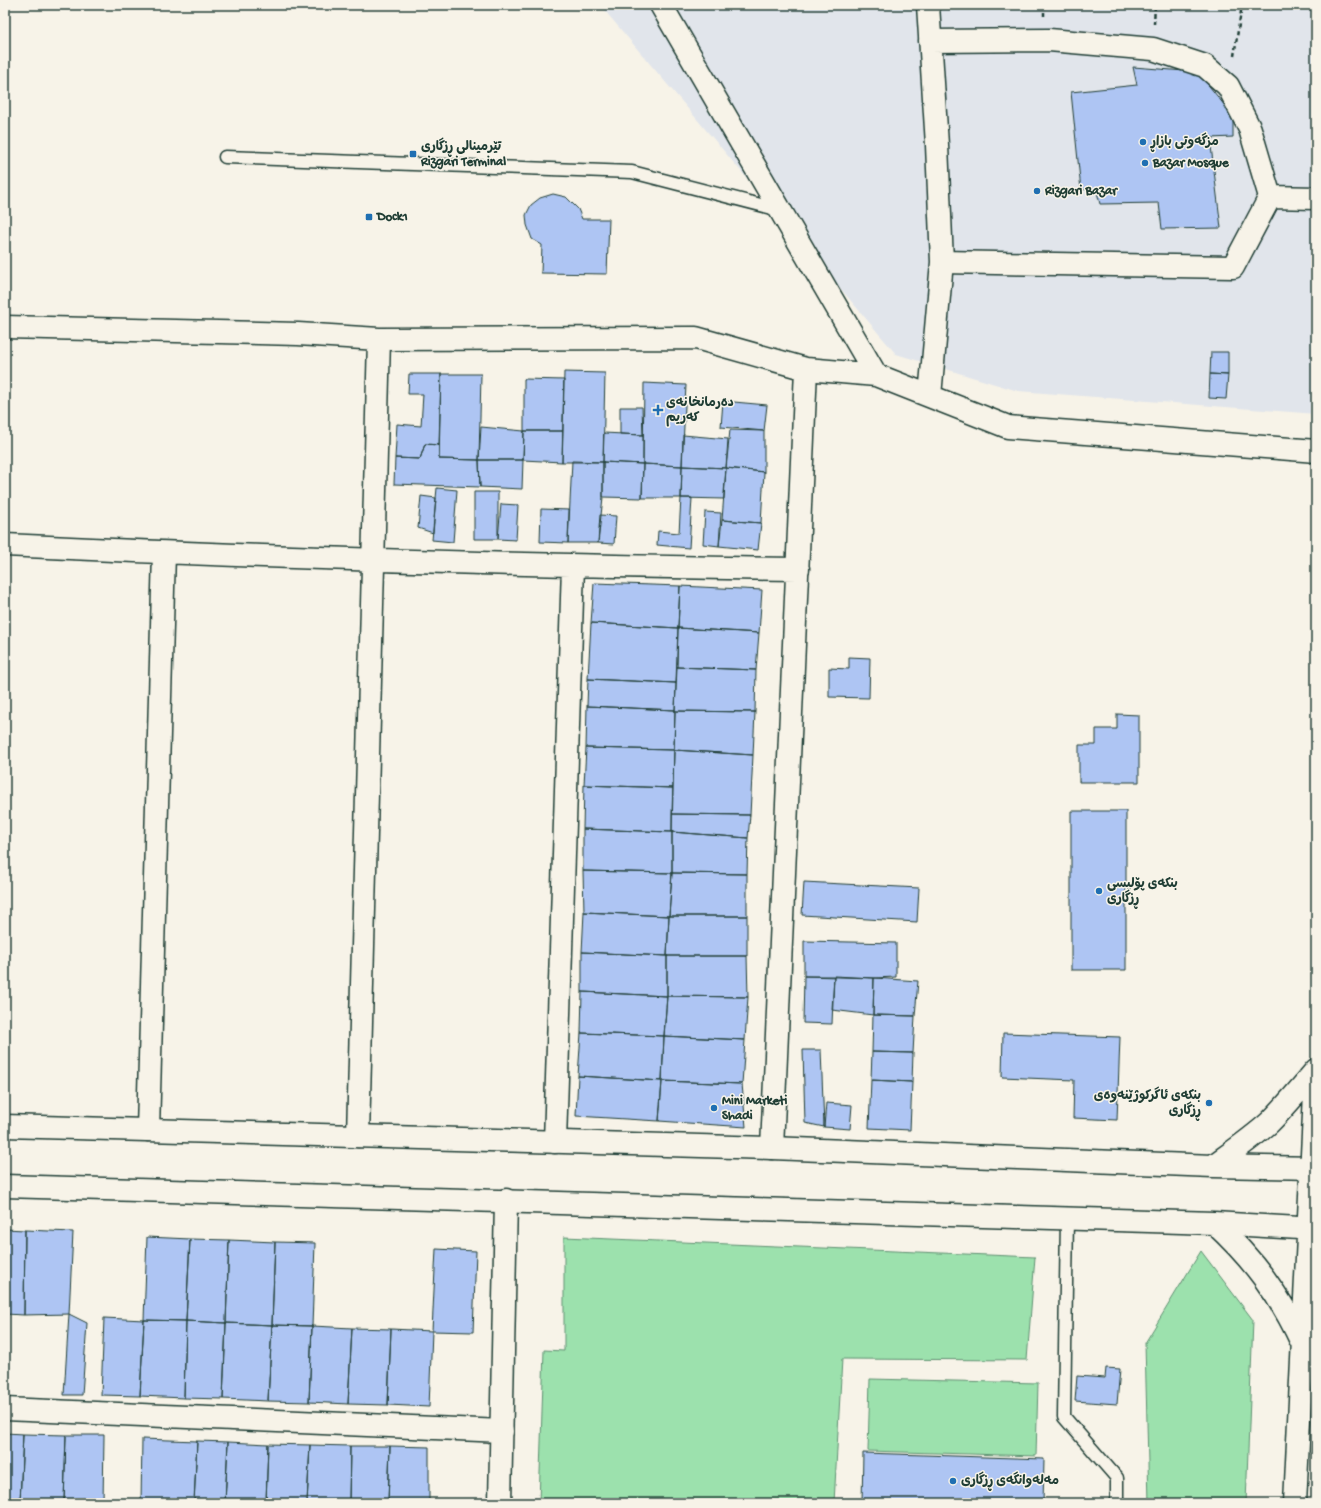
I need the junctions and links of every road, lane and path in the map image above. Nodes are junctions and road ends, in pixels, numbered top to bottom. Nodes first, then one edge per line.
1 (661, 5) edge
2 (928, 5) edge
3 (1242, 5) edge
4 (930, 41) junction
5 (1228, 86) junction
6 (1316, 87) edge
7 (1315, 120) dead end
8 (225, 157) dead end
9 (1270, 197) junction
10 (1316, 198) edge
11 (780, 210) junction
12 (942, 262) junction
13 (5, 327) edge
14 (379, 339) junction
15 (806, 370) junction
16 (876, 375) junction
17 (930, 396) junction
18 (1316, 451) edge
19 (5, 545) edge
20 (164, 553) junction
21 (373, 559) junction
22 (573, 566) junction
23 (798, 569) junction
24 (1316, 1070) edge
25 (1316, 1073) edge
26 (5, 1126) edge
27 (148, 1130) junction
28 (358, 1136) junction
29 (555, 1142) junction
30 (772, 1148) junction
31 (1213, 1166) junction
32 (1313, 1168) edge
33 (5, 1186) edge
34 (506, 1200) junction
35 (1067, 1218) junction
36 (1214, 1223) junction
37 (1312, 1229) edge
38 (1303, 1347) junction
39 (5, 1409) edge
40 (502, 1431) junction
41 (500, 1503) edge
42 (1117, 1503) edge
43 (1295, 1503) edge

1 - 11 street
2 - 4 street
3 - 5 path
4 - 5 street
4 - 12 street
5 - 9 street
6 - 7 path
8 - 11 lane
9 - 10 street
9 - 12 street
11 - 16 street
12 - 17 street
13 - 14 street
14 - 15 street
14 - 21 street
15 - 16 street
15 - 23 street
16 - 17 street
17 - 18 street
19 - 20 street
20 - 21 street
20 - 27 street
21 - 22 street
21 - 28 street
22 - 23 street
22 - 29 street
23 - 30 street
24 - 31 street
25 - 32 street
26 - 27 street
27 - 28 street
28 - 29 street
29 - 30 street
30 - 31 street
31 - 32 street
32 - 37 street
33 - 34 street
34 - 35 street
34 - 40 street
35 - 36 street
35 - 42 lane
36 - 37 street
36 - 38 street
37 - 38 street
38 - 43 street
39 - 40 street
40 - 41 street

